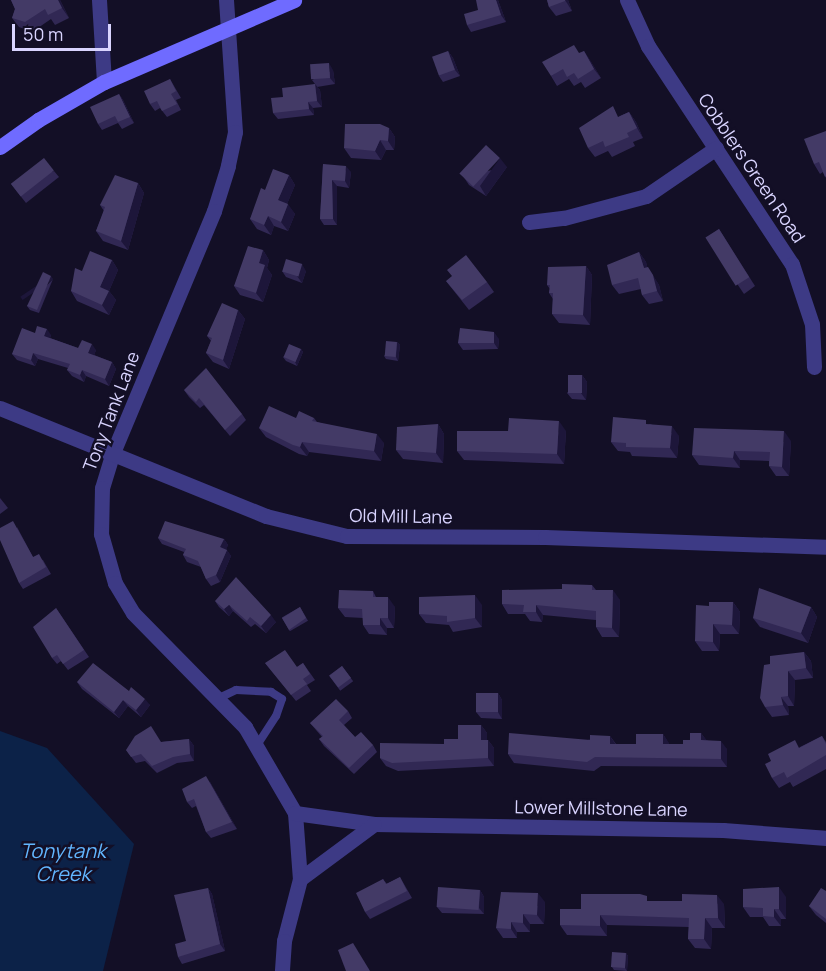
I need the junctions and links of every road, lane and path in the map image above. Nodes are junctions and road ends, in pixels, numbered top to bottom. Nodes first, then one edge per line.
1 (99, 0) edge
2 (226, 0) edge
3 (294, 0) edge
4 (627, 0) edge
5 (227, 28) junction
6 (104, 82) junction
7 (0, 147) edge
8 (716, 148) junction
9 (529, 222) dead end
10 (814, 367) dead end
11 (0, 408) edge
12 (113, 452) junction
13 (826, 547) edge
14 (219, 698) junction
15 (257, 745) junction
16 (295, 813) junction
17 (374, 824) junction
18 (826, 838) edge
19 (300, 879) junction
20 (282, 971) edge

1 - 6 street
2 - 5 street, Tony Tank Lane
3 - 5 street
4 - 8 street, Cobblers Green Road
5 - 6 street
5 - 12 street, Tony Tank Lane
6 - 7 street
8 - 9 street
8 - 10 street, Cobblers Green Road
11 - 12 street, Old Mill Lane
12 - 13 street, Old Mill Lane
12 - 14 street, Tony Tank Lane
14 - 15 street, Tony Tank Lane
14 - 15 lane
15 - 16 street, Tony Tank Lane
16 - 17 street, Lower Millstone Lane
16 - 19 street, Tony Tank Lane
17 - 18 street, Lower Millstone Lane
17 - 19 street
19 - 20 street, Tony Tank Lane

